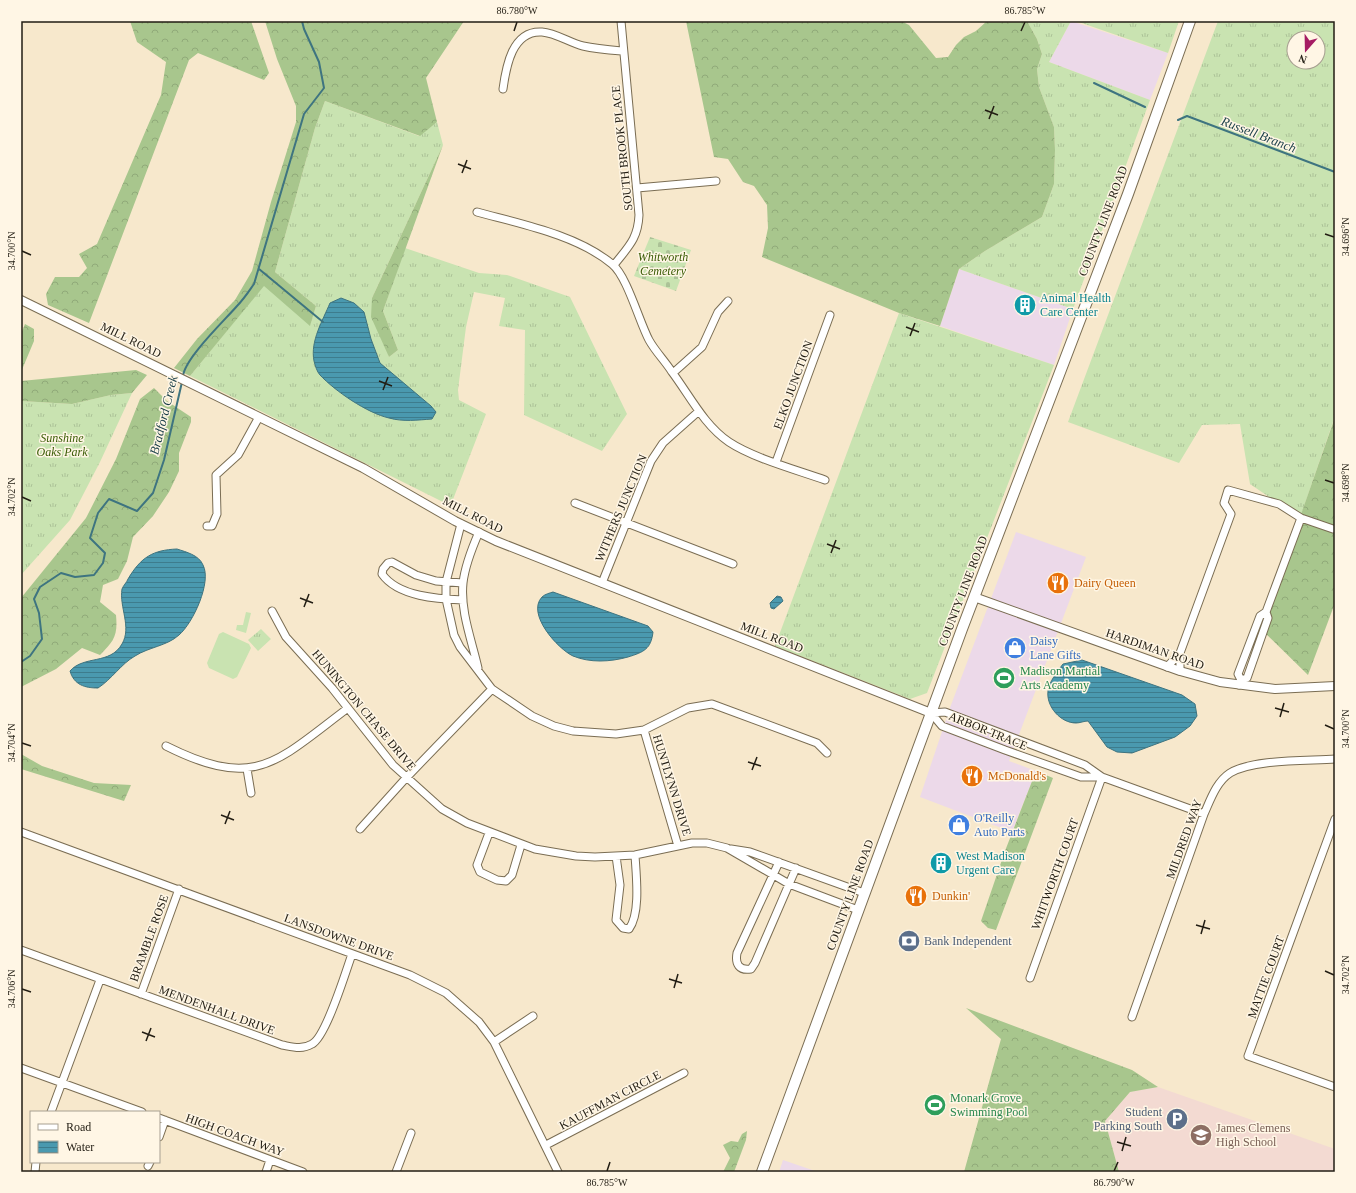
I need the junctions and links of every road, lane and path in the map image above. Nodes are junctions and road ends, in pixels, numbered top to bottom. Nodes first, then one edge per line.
1 (621, 21) edge
2 (1190, 21) edge
3 (623, 51) junction
4 (503, 89) dead end
5 (716, 181) dead end
6 (637, 188) junction
7 (477, 212) dead end
8 (614, 265) junction
9 (21, 300) edge
10 (728, 301) dead end
11 (830, 315) dead end
12 (673, 373) junction
13 (699, 412) junction
14 (259, 417) junction
15 (776, 462) junction
16 (825, 480) dead end
17 (575, 503) dead end
18 (1301, 518) junction
19 (626, 523) junction
20 (461, 524) junction
21 (207, 526) dead end
22 (1333, 530) dead end
23 (479, 532) junction
24 (733, 564) dead end
25 (446, 582) junction
26 (463, 583) junction
27 (602, 583) junction
28 (974, 597) junction
29 (446, 599) junction
30 (463, 600) junction
31 (272, 611) dead end
32 (1180, 653) junction
33 (1168, 667) junction
34 (479, 670) junction
35 (1180, 671) junction
36 (1240, 682) junction
37 (1335, 686) edge
38 (492, 689) junction
39 (348, 708) junction
40 (931, 713) junction
41 (644, 730) junction
42 (166, 746) dead end
43 (827, 753) dead end
44 (1335, 759) edge
45 (247, 769) junction
46 (1102, 777) junction
47 (406, 778) junction
48 (251, 793) dead end
49 (1204, 814) junction
50 (1335, 819) edge
51 (360, 829) dead end
52 (21, 832) edge
53 (489, 833) junction
54 (522, 845) junction
55 (678, 846) junction
56 (727, 848) junction
57 (635, 855) junction
58 (616, 856) junction
59 (779, 862) junction
60 (796, 868) junction
61 (773, 876) junction
62 (789, 884) junction
63 (179, 889) junction
64 (864, 893) junction
65 (858, 910) junction
66 (21, 950) edge
67 (352, 954) junction
68 (1030, 978) dead end
69 (100, 980) junction
70 (141, 994) junction
71 (533, 1016) dead end
72 (1132, 1017) dead end
73 (494, 1042) junction
74 (21, 1068) edge
75 (684, 1073) dead end
76 (62, 1083) junction
77 (1335, 1087) edge
78 (51, 1111) edge
79 (139, 1111) edge
80 (162, 1119) edge
81 (160, 1131) edge
82 (411, 1133) dead end
83 (546, 1145) junction
84 (270, 1160) junction
85 (266, 1172) edge
86 (303, 1172) edge
87 (396, 1172) edge
88 (558, 1172) edge
89 (762, 1172) edge

1 - 3 street, SOUTH BROOK PLACE
2 - 28 main road, COUNTY LINE ROAD
3 - 4 street
3 - 6 street, SOUTH BROOK PLACE
5 - 6 street
6 - 8 street, SOUTH BROOK PLACE
7 - 8 street
8 - 12 street
9 - 14 street, MILL ROAD
10 - 12 street
11 - 15 street, ELKO JUNCTION
12 - 13 street
13 - 15 street
13 - 19 street, WITHERS JUNCTION
14 - 20 street, MILL ROAD
14 - 21 street
15 - 16 street
17 - 19 street
18 - 22 street
18 - 32 street
18 - 36 street
19 - 24 street
19 - 27 street, WITHERS JUNCTION
20 - 23 street, MILL ROAD
20 - 25 street
23 - 26 street
23 - 27 street, MILL ROAD
25 - 26 street
25 - 29 street
25 - 29 street
26 - 30 street
27 - 40 street, MILL ROAD
28 - 33 street, HARDIMAN ROAD
28 - 40 main road, COUNTY LINE ROAD
29 - 30 street
29 - 34 street
30 - 34 street
31 - 39 street, HUNINGTON CHASE DRIVE
32 - 33 street
32 - 35 street
33 - 35 street, HARDIMAN ROAD
34 - 38 street
35 - 36 street, HARDIMAN ROAD
36 - 37 street, HARDIMAN ROAD
38 - 41 street
38 - 47 street
39 - 45 street
39 - 47 street, HUNINGTON CHASE DRIVE
40 - 46 street, ARBOR TRACE
40 - 46 street, ARBOR TRACE
40 - 64 main road, COUNTY LINE ROAD
41 - 43 street
41 - 55 street, HUNTLYNN DRIVE
42 - 45 street
44 - 49 street, MILDRED WAY
45 - 48 street
46 - 49 street, ARBOR TRACE
46 - 68 street, WHITWORTH COURT
47 - 51 street
47 - 53 street, HUNINGTON CHASE DRIVE
49 - 72 street, MILDRED WAY
50 - 77 street, MATTIE COURT
52 - 63 street, LANSDOWNE DRIVE
53 - 54 street, HUNINGTON CHASE DRIVE
53 - 54 street
54 - 58 street, HUNINGTON CHASE DRIVE
55 - 56 street, HUNINGTON CHASE DRIVE
55 - 57 street, HUNINGTON CHASE DRIVE
56 - 59 street
56 - 61 street, HUNINGTON CHASE DRIVE
57 - 58 street, HUNINGTON CHASE DRIVE
57 - 58 street
59 - 60 street
59 - 61 street
60 - 62 street
60 - 64 street
61 - 62 street, HUNINGTON CHASE DRIVE
61 - 62 street
62 - 65 street, HUNINGTON CHASE DRIVE
63 - 67 street, LANSDOWNE DRIVE
63 - 70 street, BRAMBLE ROSE
64 - 65 main road, COUNTY LINE ROAD
65 - 89 main road, COUNTY LINE ROAD
66 - 69 street, MENDENHALL DRIVE
67 - 70 street, MENDENHALL DRIVE
67 - 73 street, LANSDOWNE DRIVE
69 - 70 street, MENDENHALL DRIVE
69 - 76 street
71 - 73 street
73 - 83 street, LANSDOWNE DRIVE
74 - 76 street
75 - 83 street, KAUFFMAN CIRCLE
76 - 78 street
76 - 79 street
80 - 81 street
80 - 84 street, HIGH COACH WAY
82 - 87 street
83 - 88 street, LANSDOWNE DRIVE
84 - 85 street
84 - 86 street, HIGH COACH WAY

